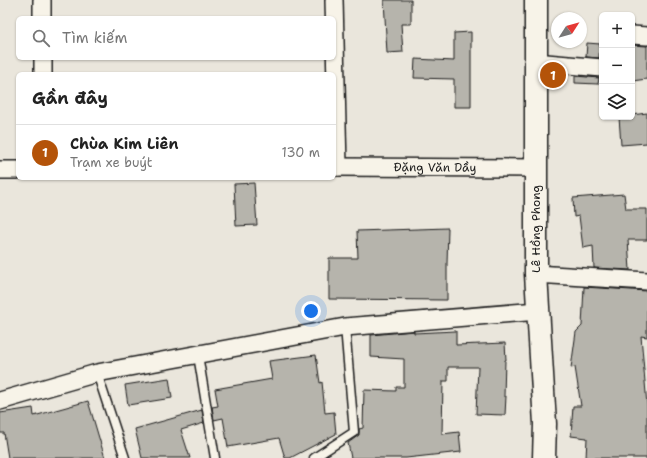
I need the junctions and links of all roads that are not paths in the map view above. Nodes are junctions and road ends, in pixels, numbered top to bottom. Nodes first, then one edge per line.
1 (42, 0) edge
2 (334, 0) edge
3 (536, 0) edge
4 (42, 16) edge
5 (334, 16) edge
6 (635, 35) edge
7 (647, 36) edge
8 (43, 60) edge
9 (335, 60) edge
10 (535, 62) junction
11 (599, 68) edge
12 (43, 72) edge
13 (335, 72) edge
14 (336, 167) edge
15 (536, 168) junction
16 (0, 170) edge
17 (16, 170) edge
18 (536, 274) junction
19 (647, 281) edge
20 (538, 311) junction
21 (345, 327) junction
22 (198, 355) junction
23 (97, 373) junction
24 (0, 402) edge
25 (125, 458) edge
26 (215, 458) edge
27 (314, 458) edge
28 (544, 458) edge

1 - 4 street
2 - 5 street
3 - 10 highway, Lê Hồng Phong
6 - 7 street
8 - 12 street
9 - 13 street
10 - 11 street
10 - 15 highway, Lê Hồng Phong
14 - 15 street, Đặng Văn Dầy
15 - 18 highway, Lê Hồng Phong
16 - 17 street
18 - 19 street
18 - 20 highway, Lê Hồng Phong
20 - 21 street
20 - 28 highway, Lê Hồng Phong
21 - 22 street
21 - 27 lane
22 - 23 street
22 - 26 lane
23 - 24 street
23 - 25 lane

